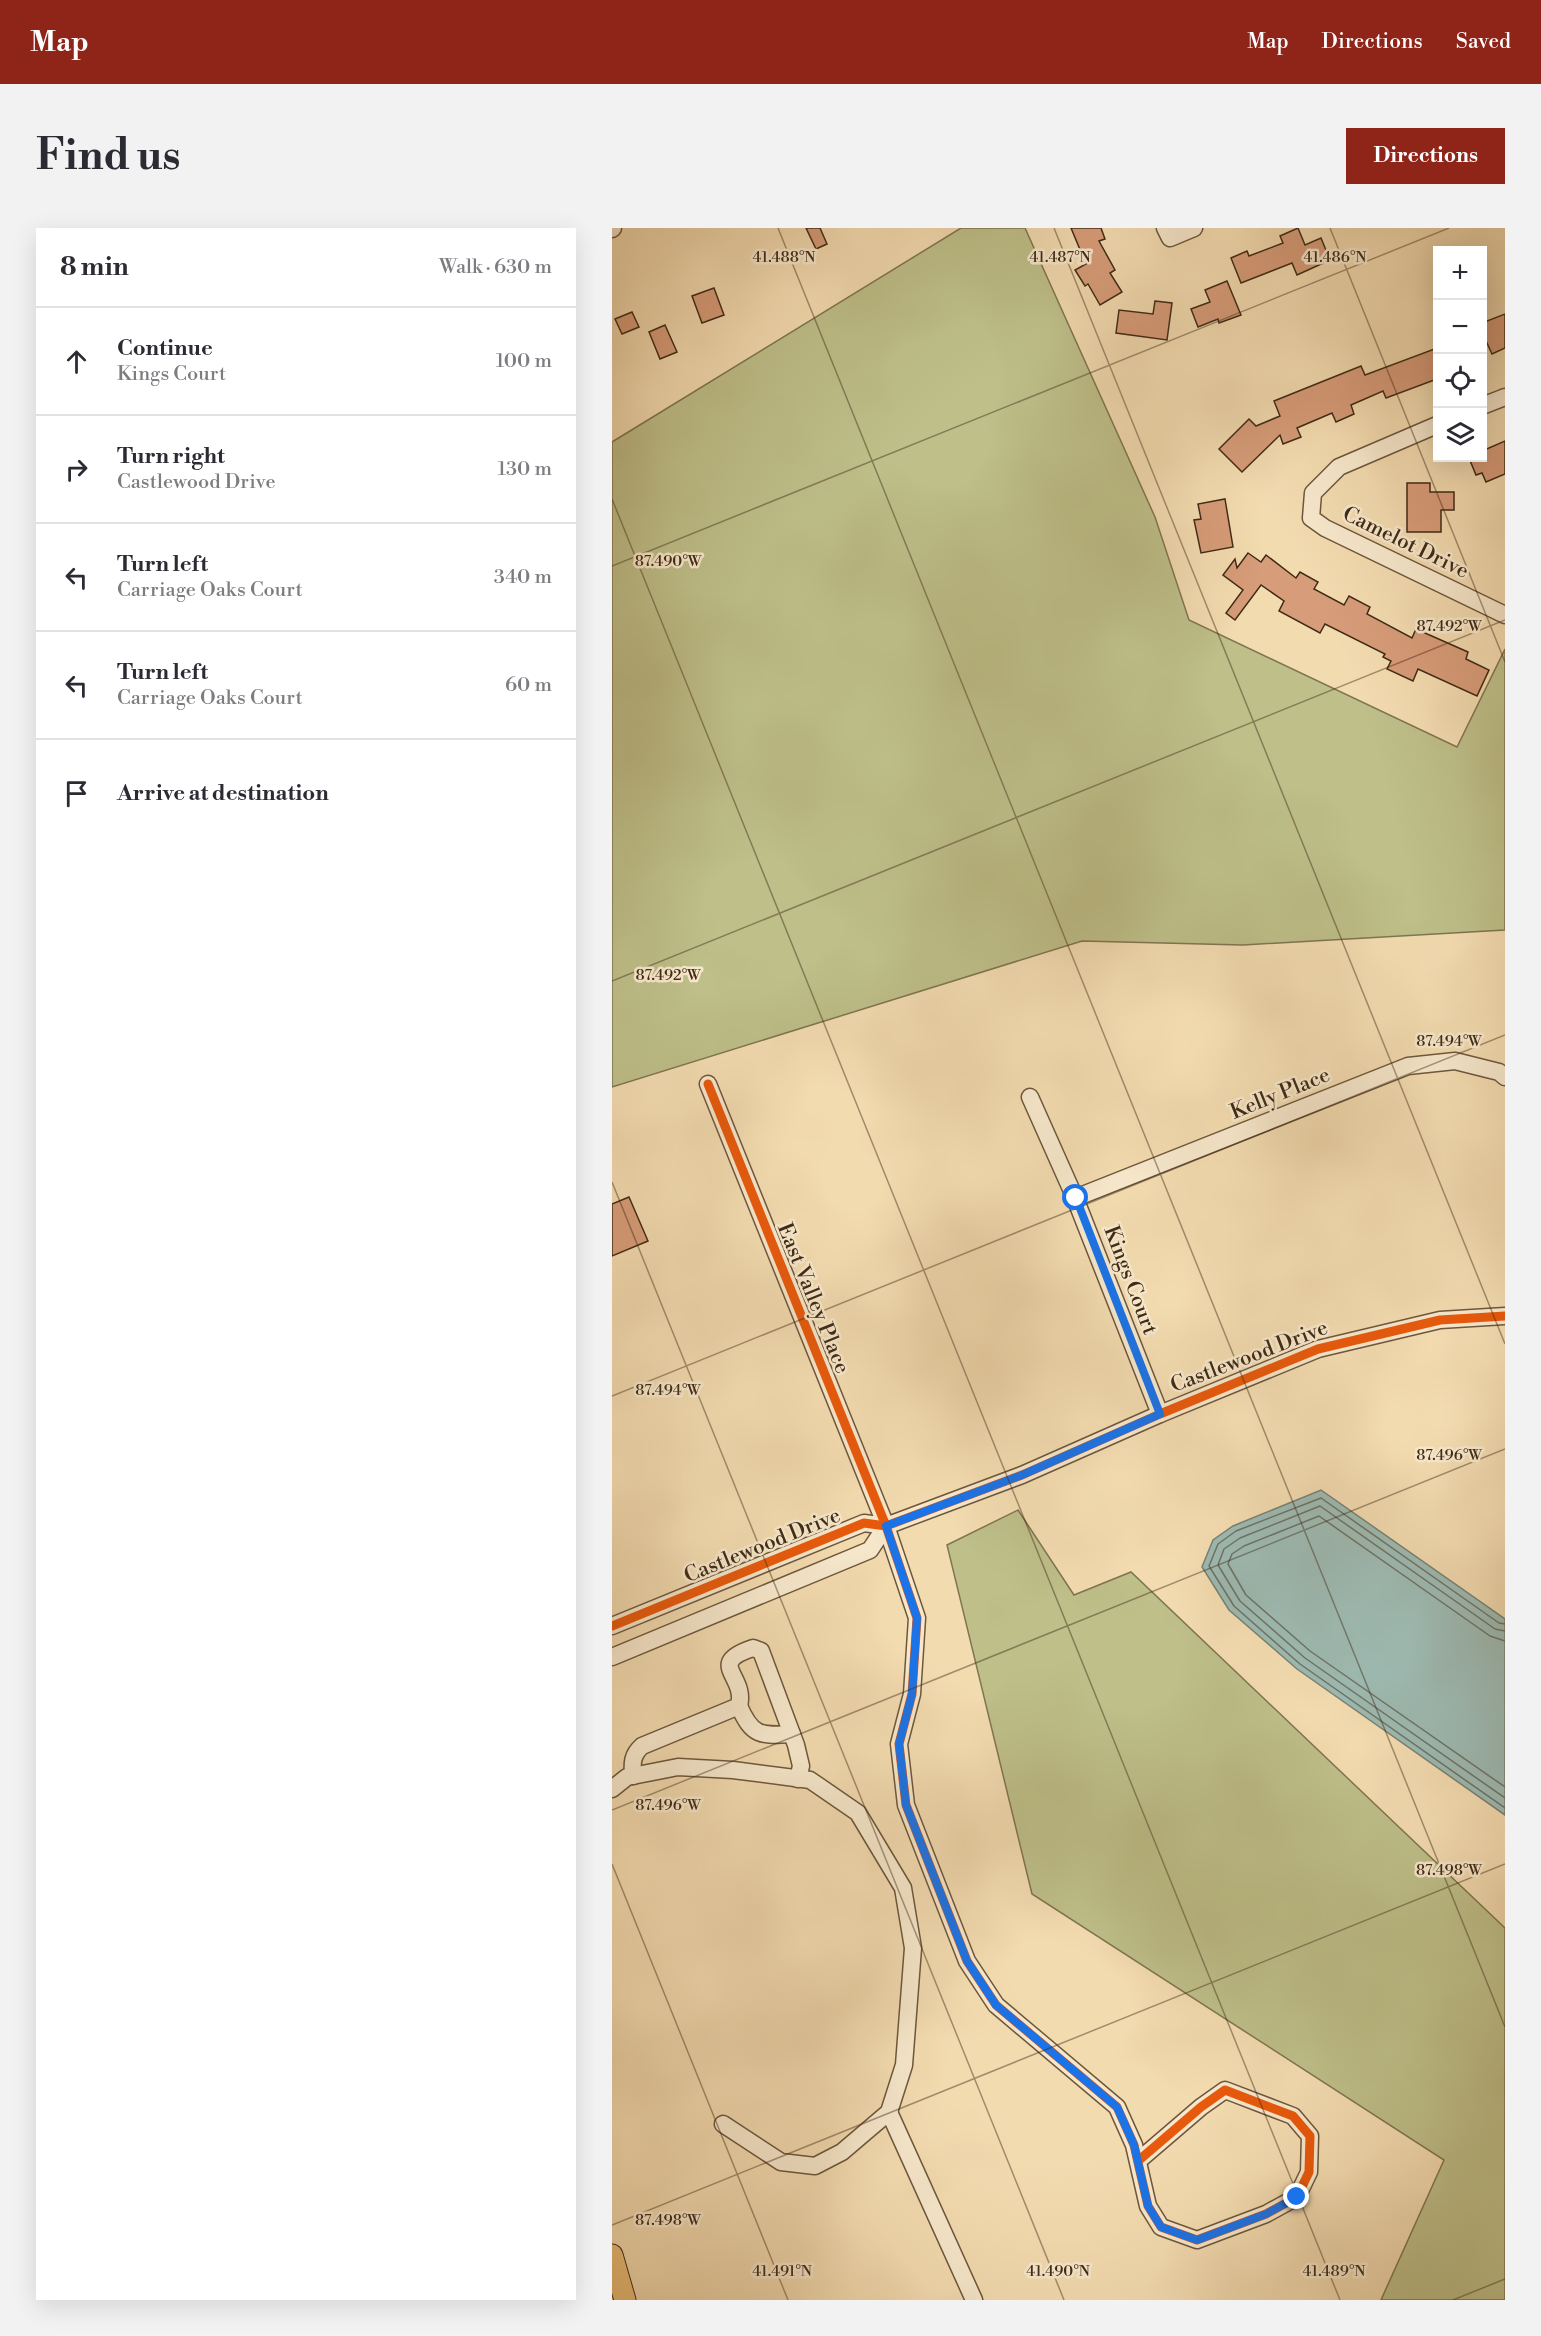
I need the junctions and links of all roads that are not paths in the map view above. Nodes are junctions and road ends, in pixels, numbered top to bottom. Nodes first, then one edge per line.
1 (1194, 228) edge
2 (1168, 233) edge
3 (1505, 397) edge
4 (1487, 404) edge
5 (1433, 427) edge
6 (1505, 615) edge
7 (1505, 1077) edge
8 (708, 1084) dead end
9 (1030, 1097) dead end
10 (1076, 1198) junction
11 (1505, 1316) edge
12 (1160, 1414) junction
13 (886, 1526) junction
14 (612, 1626) edge
15 (612, 1657) edge
16 (739, 1706) junction
17 (792, 1734) junction
18 (633, 1776) junction
19 (798, 1779) junction
20 (612, 1788) edge
21 (889, 2112) junction
22 (723, 2124) dead end
23 (1138, 2161) junction
24 (612, 2255) edge
25 (619, 2289) edge
26 (974, 2300) edge

1 - 2 street
3 - 4 street
5 - 6 street, Camelot Drive
7 - 10 street, Kelly Place
8 - 13 street, East Valley Place
9 - 10 street, Kings Court
10 - 12 street, Kings Court
11 - 12 street, Castlewood Drive
12 - 13 street, Castlewood Drive
13 - 14 street, Castlewood Drive
13 - 15 street
13 - 23 street, East Valley Place
16 - 17 street
16 - 17 street
16 - 18 street
17 - 19 street
18 - 19 street
18 - 20 street
19 - 21 street
21 - 22 street
21 - 26 street
23 - 23 street
24 - 25 main road

